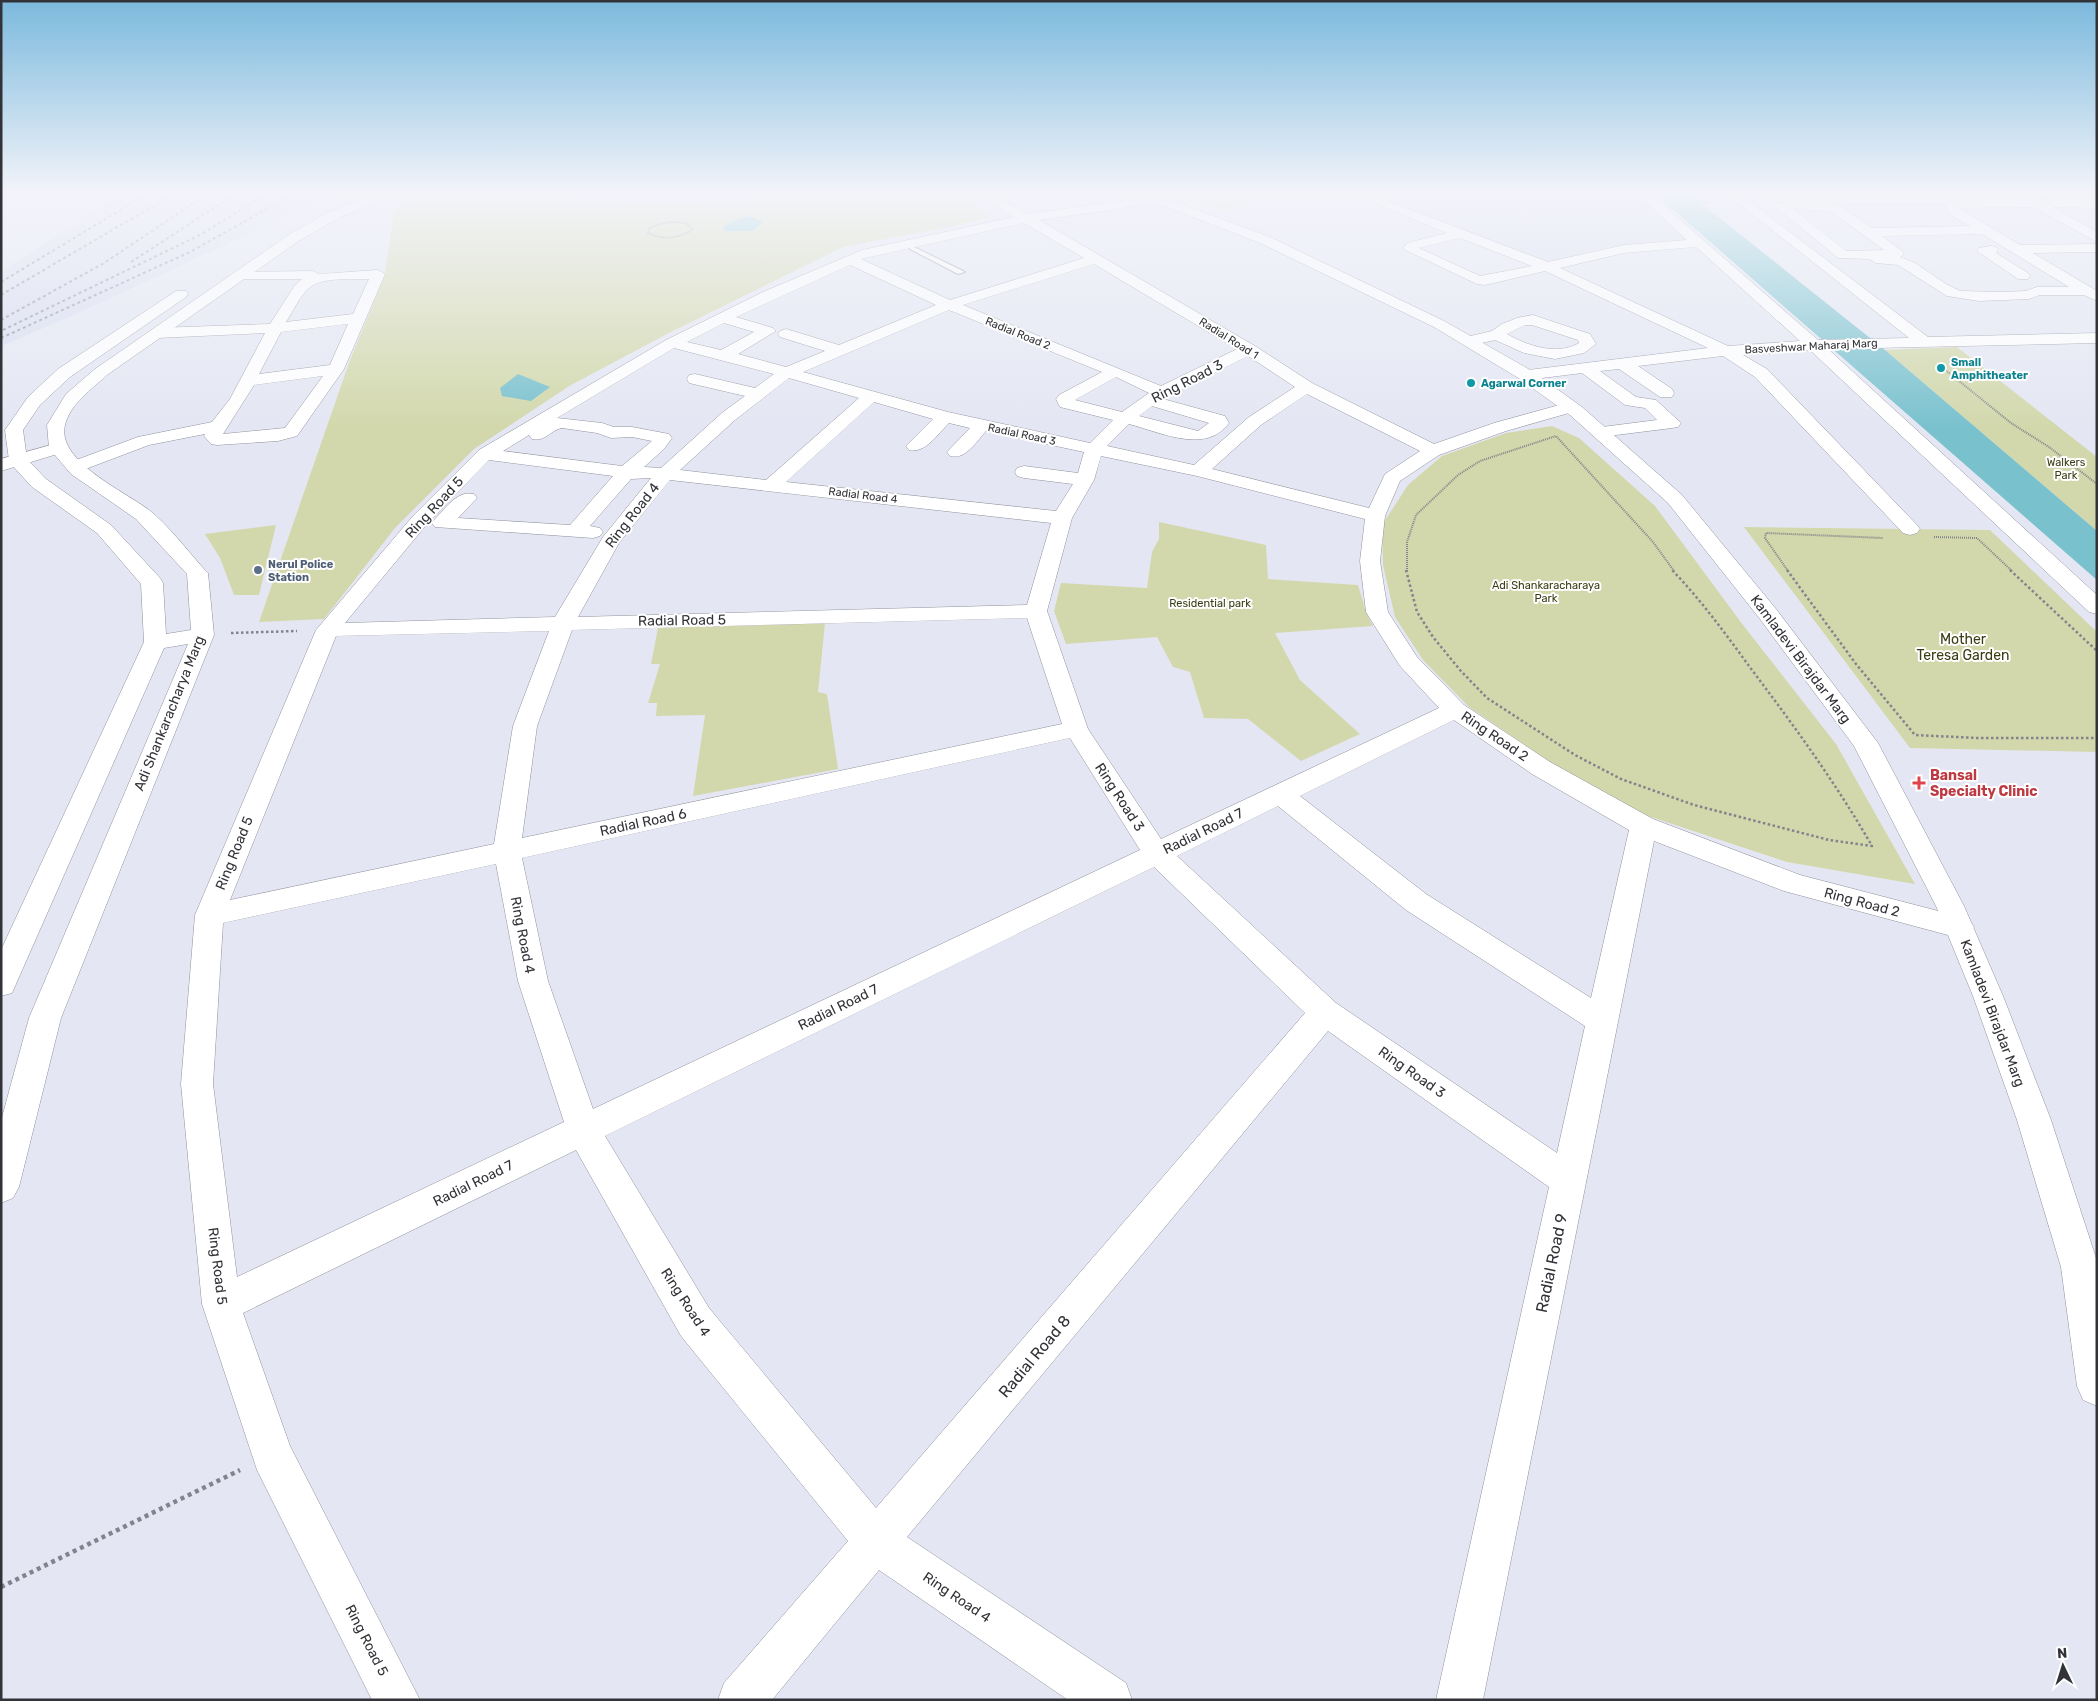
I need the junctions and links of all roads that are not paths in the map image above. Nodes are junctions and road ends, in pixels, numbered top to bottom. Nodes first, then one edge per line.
1 (217, 270) edge
2 (248, 270) edge
3 (825, 270) edge
4 (874, 270) edge
5 (958, 270) edge
6 (1057, 270) edge
7 (1117, 270) edge
8 (1328, 270) edge
9 (1456, 270) edge
10 (1531, 270) edge
11 (1553, 270) edge
12 (1731, 270) edge
13 (1831, 270) edge
14 (1919, 270) edge
15 (1939, 270) edge
16 (2015, 270) edge
17 (2051, 270) edge
18 (961, 272) dead end
19 (1945, 274) dead end
20 (241, 275) junction
21 (313, 275) dead end
22 (2024, 276) junction
23 (2062, 277) junction
24 (1974, 282) dead end
25 (2088, 289) edge
26 (949, 305) junction
27 (359, 318) junction
28 (723, 318) junction
29 (275, 328) junction
30 (157, 333) junction
31 (786, 334) dead end
32 (1496, 335) junction
33 (2097, 338) edge
34 (1468, 341) junction
35 (1919, 342) junction
36 (672, 343) junction
37 (1819, 344) junction
38 (752, 345) dead end
39 (1249, 349) junction
40 (838, 350) junction
41 (1726, 351) junction
42 (726, 355) junction
43 (1622, 363) junction
44 (1587, 367) junction
45 (748, 368) dead end
46 (336, 369) junction
47 (1115, 371) junction
48 (786, 373) junction
49 (1526, 375) junction
50 (248, 381) junction
51 (1097, 381) junction
52 (1306, 387) junction
53 (738, 389) junction
54 (1666, 393) dead end
55 (759, 394) junction
56 (870, 397) junction
57 (1139, 398) junction
58 (1633, 398) dead end
59 (1570, 407) junction
60 (941, 421) junction
61 (218, 426) junction
62 (978, 428) junction
63 (1600, 432) junction
64 (915, 446) dead end
65 (58, 448) junction
66 (1094, 449) junction
67 (1433, 451) junction
68 (956, 452) dead end
69 (500, 453) junction
70 (10, 462) edge
71 (75, 467) junction
72 (633, 471) junction
73 (1198, 471) junction
74 (1024, 472) dead end
75 (1085, 480) junction
76 (772, 484) junction
77 (1375, 516) junction
78 (1062, 518) junction
79 (147, 519) junction
80 (431, 521) junction
81 (1910, 529) dead end
82 (105, 531) junction
83 (575, 531) junction
84 (615, 534) junction
85 (2097, 607) edge
86 (1036, 611) junction
87 (563, 623) junction
88 (327, 630) junction
89 (203, 634) junction
90 (156, 642) junction
91 (1455, 710) junction
92 (1076, 729) junction
93 (1280, 794) junction
94 (1643, 826) junction
95 (507, 851) junction
96 (1156, 853) junction
97 (209, 915) junction
98 (1959, 927) junction
99 (1, 984) edge
100 (1325, 1012) junction
101 (1602, 1020) junction
102 (582, 1130) junction
103 (1568, 1180) junction
104 (1, 1187) edge
105 (2088, 1268) edge
106 (221, 1304) junction
107 (2097, 1386) edge
108 (876, 1542) junction
109 (397, 1700) edge
110 (742, 1700) edge
111 (1109, 1700) edge
112 (1459, 1700) edge

1 - 70 street
2 - 20 street
3 - 28 street, Ring Road 5
4 - 26 street, Radial Road 2
5 - 18 lane
6 - 26 street, Ring Road 4
7 - 39 street, Radial Road 1
8 - 34 street, Kamladevi Birajdar Marg
9 - 10 street
11 - 41 street
12 - 37 street
13 - 35 street
14 - 25 street
15 - 19 street
16 - 22 street
17 - 23 street
20 - 21 street
20 - 30 street
22 - 23 street
22 - 24 street
23 - 25 street
26 - 40 street, Ring Road 4
26 - 47 street, Radial Road 2
27 - 29 street
27 - 29 street
27 - 46 street
28 - 36 street, Ring Road 5
28 - 42 street
29 - 30 street
29 - 50 street
30 - 65 street
31 - 40 street
32 - 32 street
32 - 34 street
33 - 35 street, Basveshwar Maharaj Marg
34 - 49 street, Kamladevi Birajdar Marg
35 - 37 street, Basveshwar Maharaj Marg
36 - 42 street, Radial Road 3
36 - 69 street, Ring Road 5
37 - 41 street, Basveshwar Maharaj Marg
37 - 85 street
38 - 42 street
39 - 52 street, Radial Road 1
39 - 57 street, Ring Road 3
40 - 48 street, Ring Road 4
41 - 43 street, Basveshwar Maharaj Marg
41 - 81 street
42 - 48 street, Radial Road 3
42 - 53 street
43 - 44 street, Basveshwar Maharaj Marg
43 - 54 street
44 - 49 street, Basveshwar Maharaj Marg
44 - 58 street
44 - 63 street
45 - 53 street
46 - 50 street
46 - 61 street
47 - 51 street
47 - 57 street, Radial Road 2
48 - 55 street, Ring Road 4
48 - 56 street, Radial Road 3
49 - 59 street, Kamladevi Birajdar Marg
50 - 61 street
51 - 57 street
51 - 57 street
52 - 67 street, Radial Road 1
52 - 73 street
53 - 55 street
55 - 72 street, Ring Road 4
56 - 60 street, Radial Road 3
56 - 76 street
57 - 57 street
57 - 66 street, Ring Road 3
59 - 63 street, Kamladevi Birajdar Marg
59 - 67 street, Ring Road 2
60 - 62 street, Radial Road 3
60 - 64 street
61 - 71 street
62 - 66 street, Radial Road 3
62 - 68 street
63 - 98 street, Kamladevi Birajdar Marg
65 - 70 street
65 - 71 street, Adi Shankaracharya Marg
66 - 73 street, Radial Road 3
66 - 75 street, Ring Road 3
67 - 77 street, Ring Road 2
69 - 72 street, Radial Road 4
69 - 72 street
69 - 80 street, Ring Road 5
70 - 82 street
71 - 79 street, Adi Shankaracharya Marg
72 - 76 street, Radial Road 4
72 - 83 street
72 - 84 street, Ring Road 4
73 - 77 street, Radial Road 3
74 - 75 street
75 - 78 street, Ring Road 3
76 - 78 street, Radial Road 4
77 - 91 street, Ring Road 2
78 - 86 street, Ring Road 3
79 - 82 street
79 - 89 street, Adi Shankaracharya Marg
80 - 83 street
80 - 88 street, Ring Road 5
82 - 90 street
83 - 84 street
84 - 87 street, Ring Road 4
86 - 87 street, Radial Road 5
86 - 92 street, Ring Road 3
87 - 88 street, Radial Road 5
87 - 95 street, Ring Road 4
88 - 97 street, Ring Road 5
89 - 90 street
89 - 104 street, Adi Shankaracharya Marg
90 - 99 street
91 - 93 street, Radial Road 7
91 - 94 street, Ring Road 2
92 - 95 street, Radial Road 6
92 - 96 street, Ring Road 3
93 - 96 street, Radial Road 7
93 - 101 street
94 - 98 street, Ring Road 2
94 - 101 street, Radial Road 9
95 - 97 street, Radial Road 6
95 - 102 street, Ring Road 4
96 - 100 street, Ring Road 3
96 - 102 street, Radial Road 7
97 - 106 street, Ring Road 5
98 - 105 street, Kamladevi Birajdar Marg
100 - 103 street, Ring Road 3
100 - 108 street, Radial Road 8
101 - 103 street, Radial Road 9
102 - 106 street, Radial Road 7
102 - 108 street, Ring Road 4
103 - 112 street, Radial Road 9
105 - 107 street, Kamladevi Birajdar Marg
106 - 109 street, Ring Road 5
108 - 110 street, Radial Road 8
108 - 111 street, Ring Road 4

